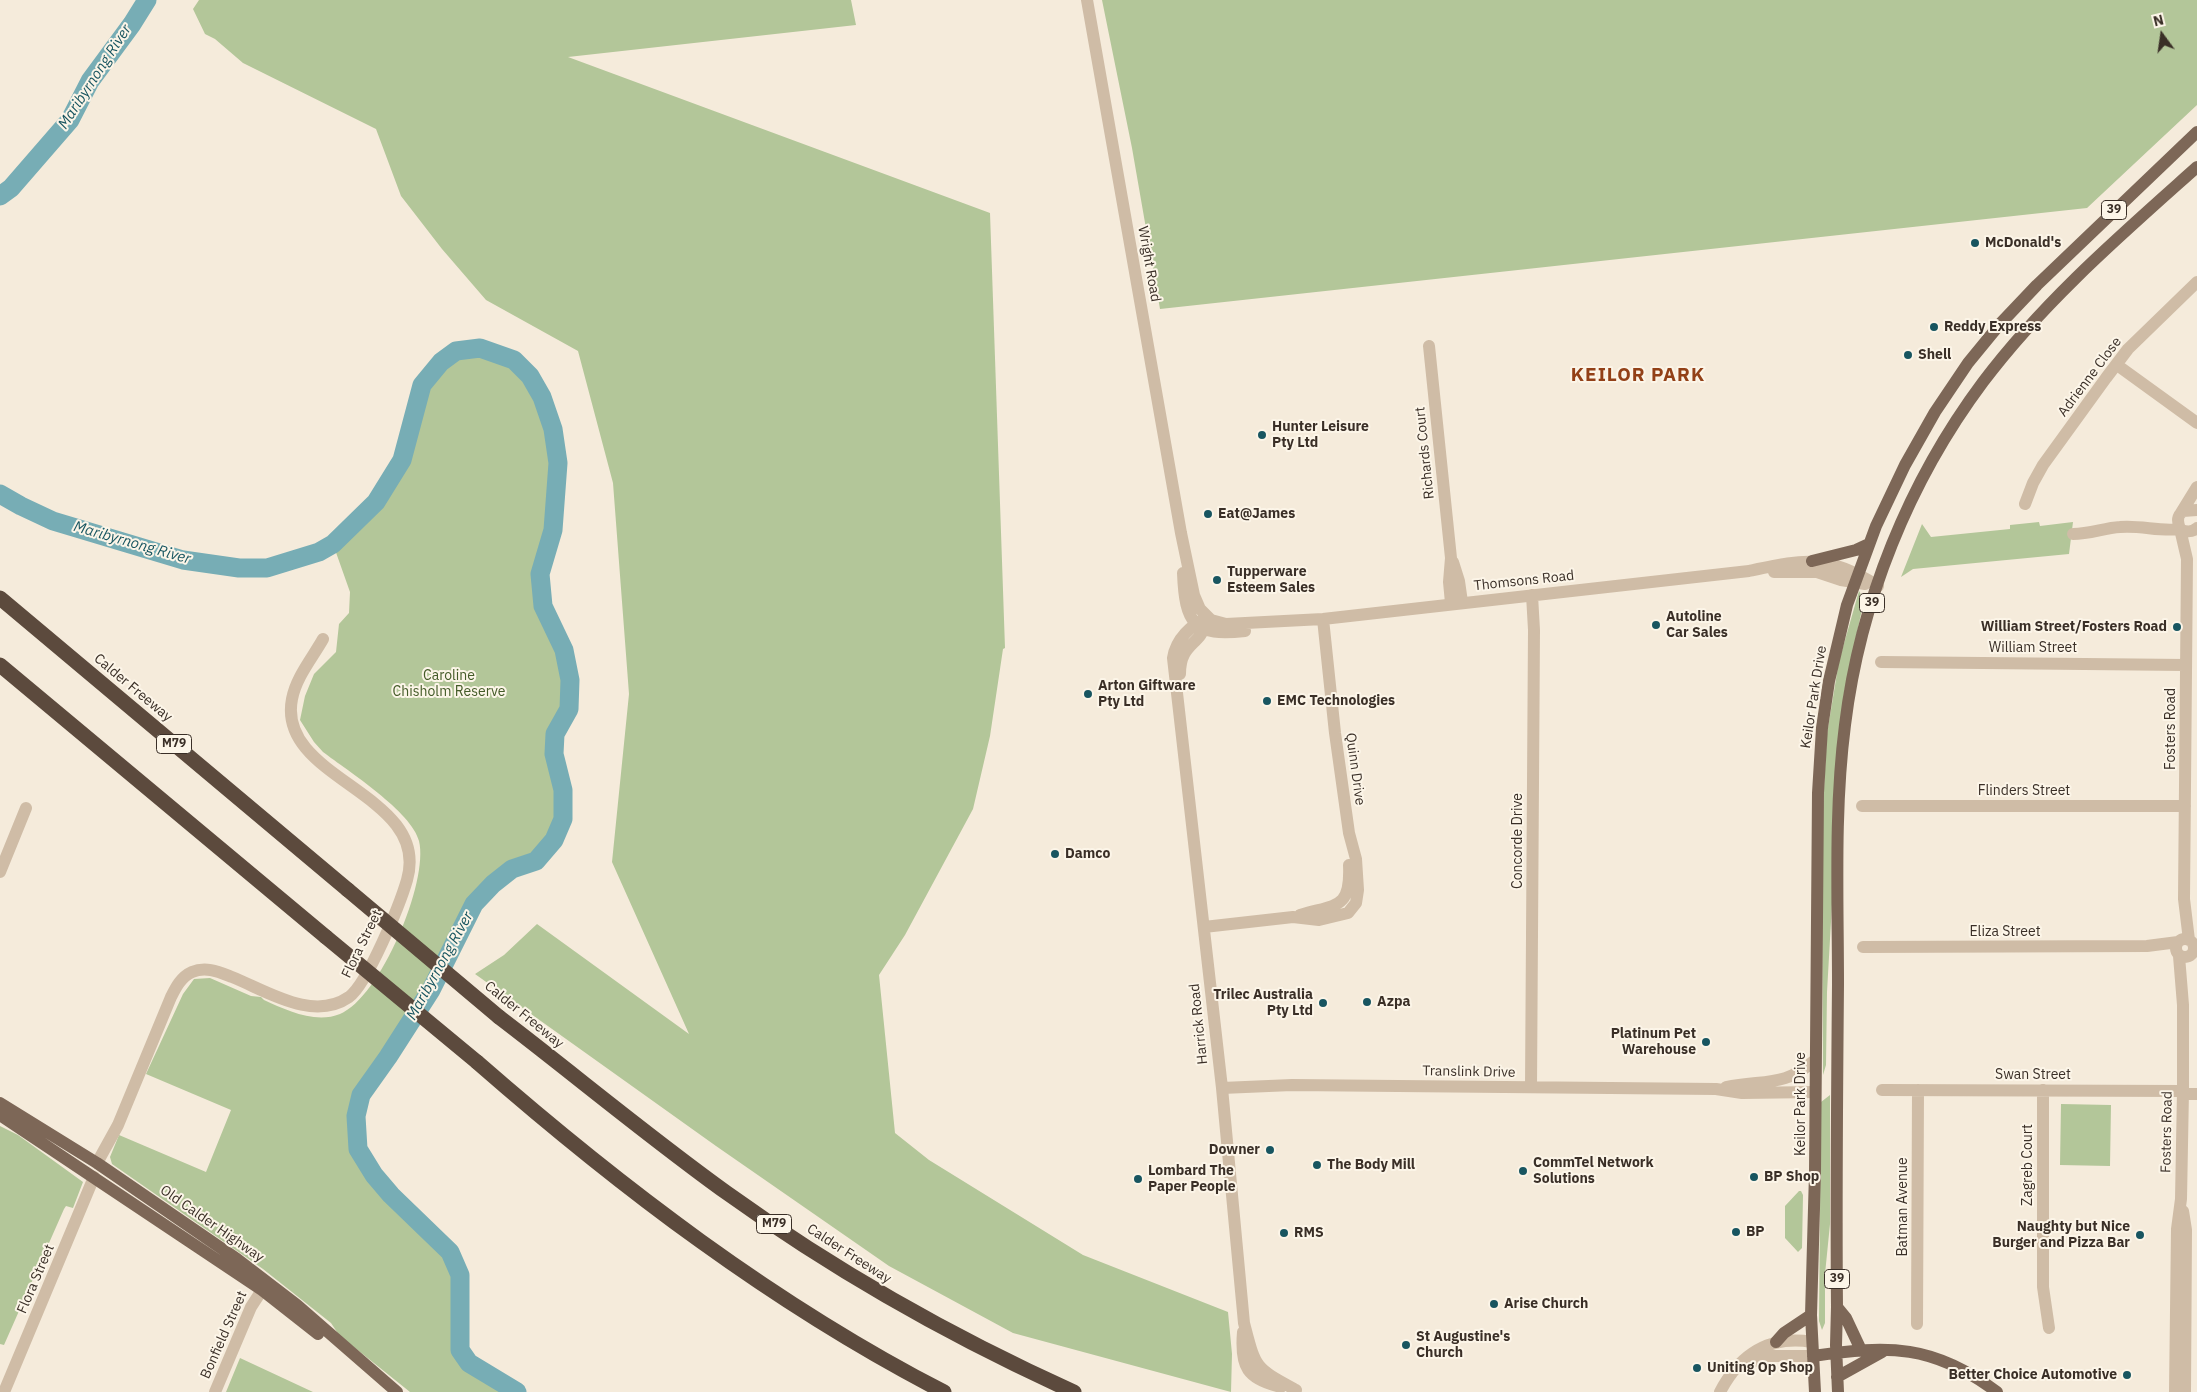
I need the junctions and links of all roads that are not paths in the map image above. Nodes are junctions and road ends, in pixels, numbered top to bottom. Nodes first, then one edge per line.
1 (1087, 0) edge
2 (2197, 132) edge
3 (2197, 167) edge
4 (2197, 282) edge
5 (1982, 345) junction
6 (1429, 346) dead end
7 (2001, 359) junction
8 (2117, 365) junction
9 (2197, 423) edge
10 (2197, 487) edge
11 (2025, 504) dead end
12 (2197, 510) edge
13 (2180, 514) junction
14 (2152, 529) junction
15 (2180, 529) junction
16 (2196, 529) edge
17 (1181, 534) junction
18 (2073, 534) dead end
19 (1869, 544) junction
20 (2187, 559) junction
21 (1812, 561) junction
22 (1749, 571) junction
23 (1856, 578) junction
24 (1878, 586) junction
25 (1532, 595) junction
26 (0, 598) edge
27 (1457, 603) junction
28 (1208, 617) junction
29 (1323, 619) junction
30 (1301, 621) junction
31 (1199, 627) junction
32 (323, 639) dead end
33 (1881, 662) dead end
34 (0, 665) edge
35 (2190, 667) edge
36 (1862, 806) dead end
37 (2189, 807) edge
38 (26, 808) dead end
39 (0, 872) edge
40 (1204, 926) junction
41 (1863, 947) dead end
42 (2187, 948) edge
43 (1815, 1060) junction
44 (1222, 1088) junction
45 (1531, 1088) junction
46 (1716, 1089) junction
47 (1882, 1090) dead end
48 (1918, 1090) junction
49 (2043, 1090) junction
50 (1815, 1092) junction
51 (1837, 1092) junction
52 (2183, 1092) junction
53 (2197, 1094) edge
54 (0, 1103) edge
55 (0, 1115) edge
56 (97, 1162) junction
57 (94, 1177) junction
58 (2189, 1268) edge
59 (264, 1286) junction
60 (1837, 1307) junction
61 (1811, 1315) junction
62 (1918, 1324) dead end
63 (2049, 1328) dead end
64 (1776, 1342) junction
65 (1812, 1342) junction
66 (1840, 1350) junction
67 (1861, 1350) junction
68 (1886, 1350) junction
69 (1813, 1356) junction
70 (1737, 1369) junction
71 (1837, 1377) junction
72 (395, 1390) edge
73 (1300, 1391) edge
74 (4, 1392) edge
75 (215, 1392) edge
76 (944, 1392) edge
77 (1074, 1392) edge
78 (1720, 1392) edge
79 (1815, 1392) edge
80 (1838, 1392) edge
81 (1997, 1392) edge
82 (2175, 1392) edge
83 (2185, 1392) edge

1 - 17 street, Wright Road
2 - 5 main road, Keilor Park Drive / 39
3 - 7 main road, 39
4 - 8 street, Adrienne Close
5 - 7 main road
5 - 19 main road, Keilor Park Drive / 39
6 - 27 street, Richards Court
7 - 24 main road, 39
8 - 9 street
8 - 11 street, Adrienne Close
10 - 13 street
12 - 13 street
13 - 14 street
13 - 15 street, Fosters Road
14 - 15 street
14 - 18 street
15 - 16 street
15 - 20 street, Fosters Road
16 - 20 street, Fosters Road
17 - 28 street, Wright Road
17 - 31 street, Wright Road
19 - 21 main road
19 - 23 main road, Keilor Park Drive / 39
20 - 35 street, Fosters Road
21 - 22 street, Thomsons Road
21 - 23 street, Thomsons Road
22 - 23 street, Thomsons Road
22 - 25 street, Thomsons Road
23 - 24 street, Thomsons Road
23 - 43 main road, Keilor Park Drive / 39
24 - 51 main road, 39
25 - 27 street, Thomsons Road
25 - 45 street, Concorde Drive
26 - 77 highway, Calder Freeway / M79, bridge
27 - 29 street, Thomsons Road
28 - 30 street, Thomsons Road
28 - 31 street, Harrick Road
29 - 30 street, Thomsons Road
29 - 40 street, Quinn Drive
30 - 31 street, Thomsons Road
31 - 40 street, Harrick Road
32 - 56 street, Flora Street
33 - 35 street, William Street
34 - 76 highway, bridge
35 - 37 street, Fosters Road
36 - 37 street, Flinders Street
37 - 42 street, Fosters Road
38 - 39 street
40 - 44 street, Harrick Road
41 - 42 street, Eliza Street
42 - 52 street, Fosters Road
43 - 46 street, Translink Drive
43 - 50 main road, Keilor Park Drive / 39
44 - 45 street, Translink Drive
44 - 73 street, Harrick Road
45 - 46 street, Translink Drive
46 - 50 street, Translink Drive
47 - 48 street, Swan Street
48 - 49 street, Swan Street
48 - 62 street, Batman Avenue
49 - 52 street, Swan Street
49 - 63 street, Zagreb Court
50 - 51 main road
50 - 61 main road, Keilor Park Drive / 39
51 - 60 main road, 39
52 - 53 street, Swan Street
52 - 58 street, Fosters Road
54 - 56 main road, Old Calder Highway
55 - 57 main road, Old Calder Highway
56 - 57 main road
56 - 59 main road, Old Calder Highway
57 - 59 main road, Old Calder Highway
57 - 74 street, Flora Street
58 - 82 street, Fosters Road
58 - 83 street, Fosters Road
59 - 72 main road, Old Calder Highway
59 - 75 street, Bonfield Street
60 - 66 main road, 39
60 - 67 main road
61 - 64 main road
61 - 65 main road, Keilor Park Drive / 39
64 - 65 street
64 - 70 street
65 - 66 main road
65 - 69 main road, Keilor Park Drive / 39
66 - 67 main road
66 - 69 main road
66 - 71 main road, 39
67 - 68 main road
68 - 71 main road
68 - 81 main road
69 - 70 street
69 - 79 main road, Keilor Park Drive / 39
70 - 78 street
71 - 80 main road, 39

